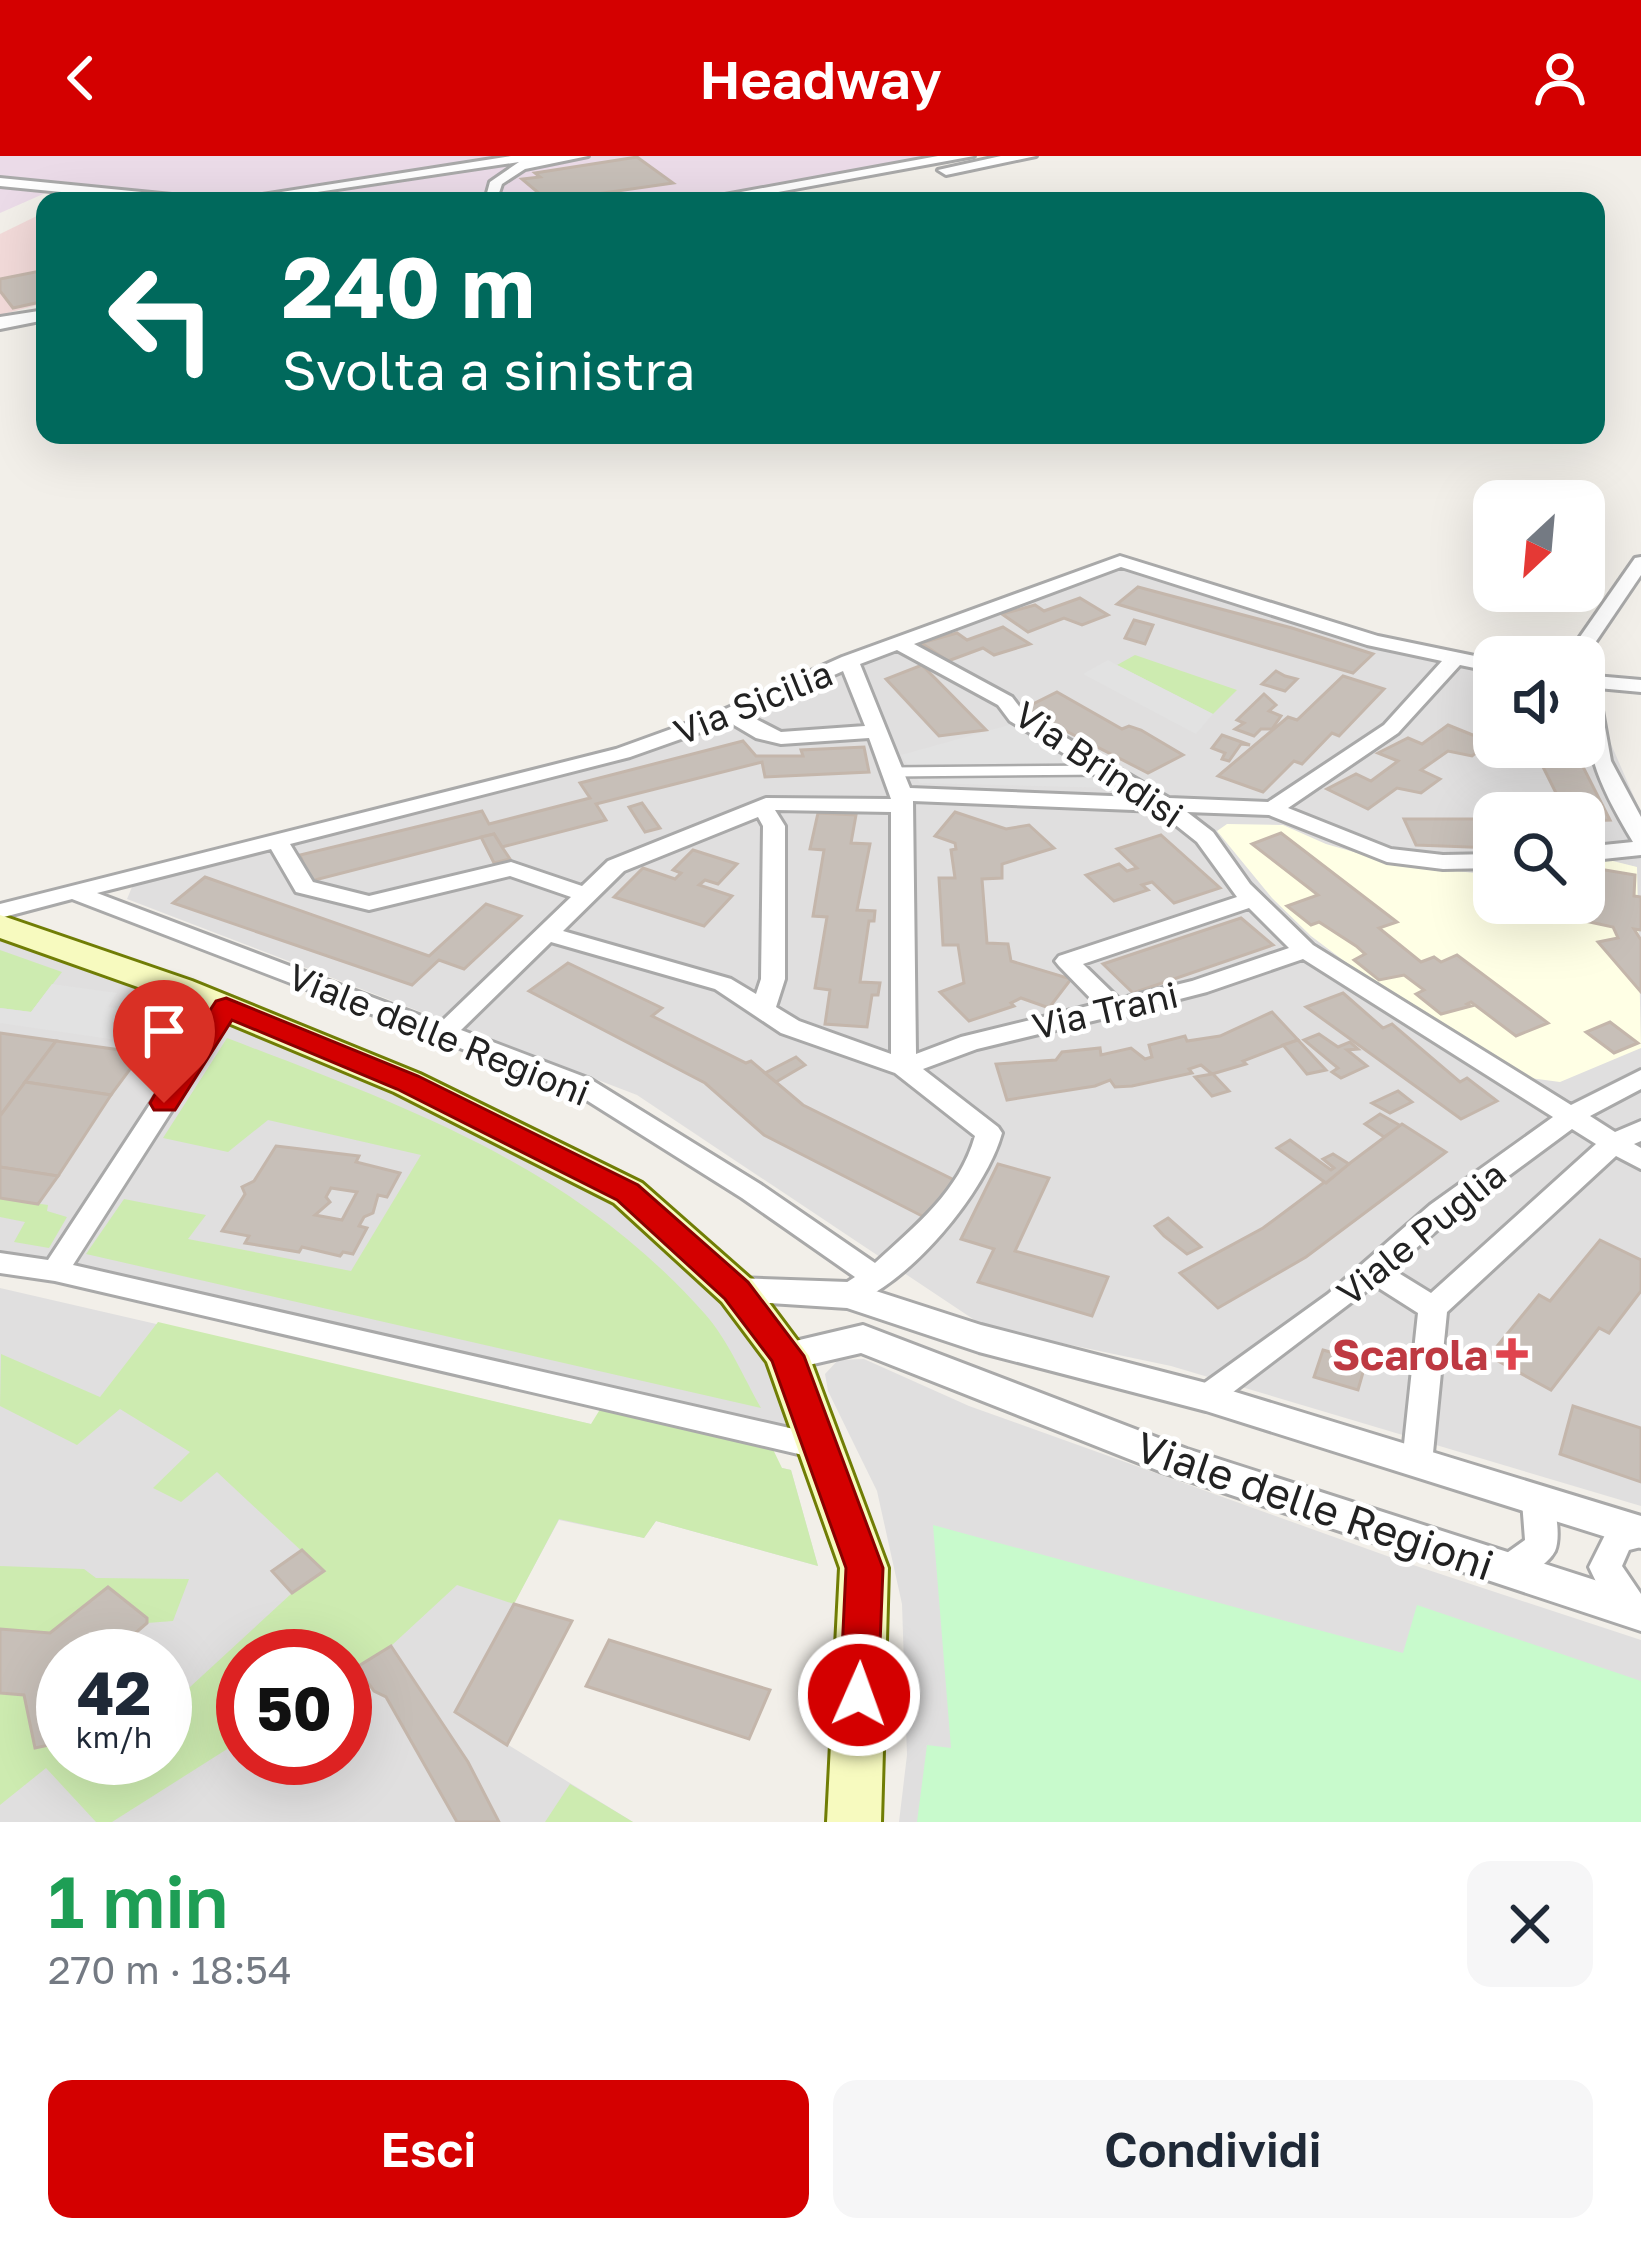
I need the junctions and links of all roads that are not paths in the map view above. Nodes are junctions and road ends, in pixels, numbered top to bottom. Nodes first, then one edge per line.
1 (536, 156) edge
2 (582, 156) edge
3 (966, 156) edge
4 (1028, 156) edge
5 (520, 166) junction
6 (0, 182) edge
7 (101, 192) edge
8 (309, 192) edge
9 (357, 192) edge
10 (494, 192) edge
11 (753, 192) edge
12 (821, 192) edge
13 (0, 194) edge
14 (36, 198) edge
15 (36, 317) edge
16 (0, 323) edge
17 (36, 328) edge
18 (0, 334) edge
19 (1641, 562) edge
20 (1590, 636) edge
21 (898, 643) junction
22 (1454, 659) junction
23 (849, 662) junction
24 (1473, 662) edge
25 (1605, 683) edge
26 (1641, 686) edge
27 (728, 716) junction
28 (874, 731) junction
29 (1605, 768) edge
30 (1105, 770) junction
31 (898, 791) junction
32 (1163, 804) junction
33 (762, 807) junction
34 (1272, 808) junction
35 (1641, 838) edge
36 (278, 842) junction
37 (1641, 848) edge
38 (1605, 852) edge
39 (1473, 861) edge
40 (76, 892) junction
41 (584, 894) junction
42 (1254, 899) junction
43 (0, 911) edge
44 (0, 926) edge
45 (548, 934) junction
46 (1305, 950) junction
47 (764, 1006) junction
48 (226, 1007) junction
49 (1117, 1011) junction
50 (444, 1033) junction
51 (904, 1066) junction
52 (1641, 1078) edge
53 (1571, 1116) junction
54 (1628, 1136) edge
55 (1641, 1160) edge
56 (0, 1263) edge
57 (55, 1271) junction
58 (1372, 1271) junction
59 (862, 1286) junction
60 (737, 1291) junction
61 (1433, 1309) junction
62 (787, 1356) junction
63 (1206, 1397) junction
64 (820, 1447) junction
65 (1417, 1463) junction
66 (1538, 1501) junction
67 (1641, 1533) edge
68 (1508, 1570) junction
69 (1638, 1612) edge
70 (854, 1822) edge

1 - 8 street
2 - 5 street
3 - 11 street
4 - 12 street
5 - 9 street
5 - 10 street
6 - 7 street
13 - 14 street
15 - 16 street
17 - 18 street
19 - 20 street
21 - 22 street, Via Sicilia
21 - 23 street, Via Sicilia
21 - 30 street, Via Brindisi
22 - 24 street, Via Sicilia
22 - 34 street
23 - 27 street, Via Sicilia
23 - 28 street
25 - 26 street
27 - 28 street
27 - 36 street, Via Sicilia
28 - 31 street
29 - 35 street
30 - 31 lane
30 - 32 street, Via Brindisi
31 - 32 street
31 - 33 street
31 - 51 street
32 - 34 street
32 - 42 street, Via Brindisi
33 - 41 street
33 - 47 street
34 - 39 street
36 - 40 street, Via Sicilia
36 - 41 street
37 - 38 street
40 - 43 street, Via Sicilia
40 - 50 street, Viale delle Regioni
41 - 45 street
42 - 46 street, Via Brindisi
42 - 49 street
44 - 48 main road
45 - 47 street
45 - 50 street
46 - 49 street, Via Trani
46 - 53 street, Via Brindisi
47 - 51 street
48 - 57 street
48 - 60 main road
49 - 51 street, Via Trani
50 - 59 street, Viale delle Regioni
51 - 59 street
52 - 53 street, Viale Puglia
53 - 54 street, Via Brindisi
53 - 58 street, Viale Puglia
54 - 55 street, Via Brindisi
54 - 61 street, Viale Puglia
56 - 57 street
57 - 64 street
58 - 61 street
58 - 63 street, Viale Puglia
59 - 60 street, Viale delle Regioni
59 - 63 street, Viale delle Regioni
60 - 62 main road
61 - 65 street, Viale Puglia
62 - 64 main road
62 - 68 street, Viale delle Regioni
63 - 65 street, Viale delle Regioni
64 - 70 main road
65 - 66 street, Viale delle Regioni
66 - 67 street, Viale delle Regioni
66 - 68 street
67 - 69 street
68 - 69 street, Viale delle Regioni

